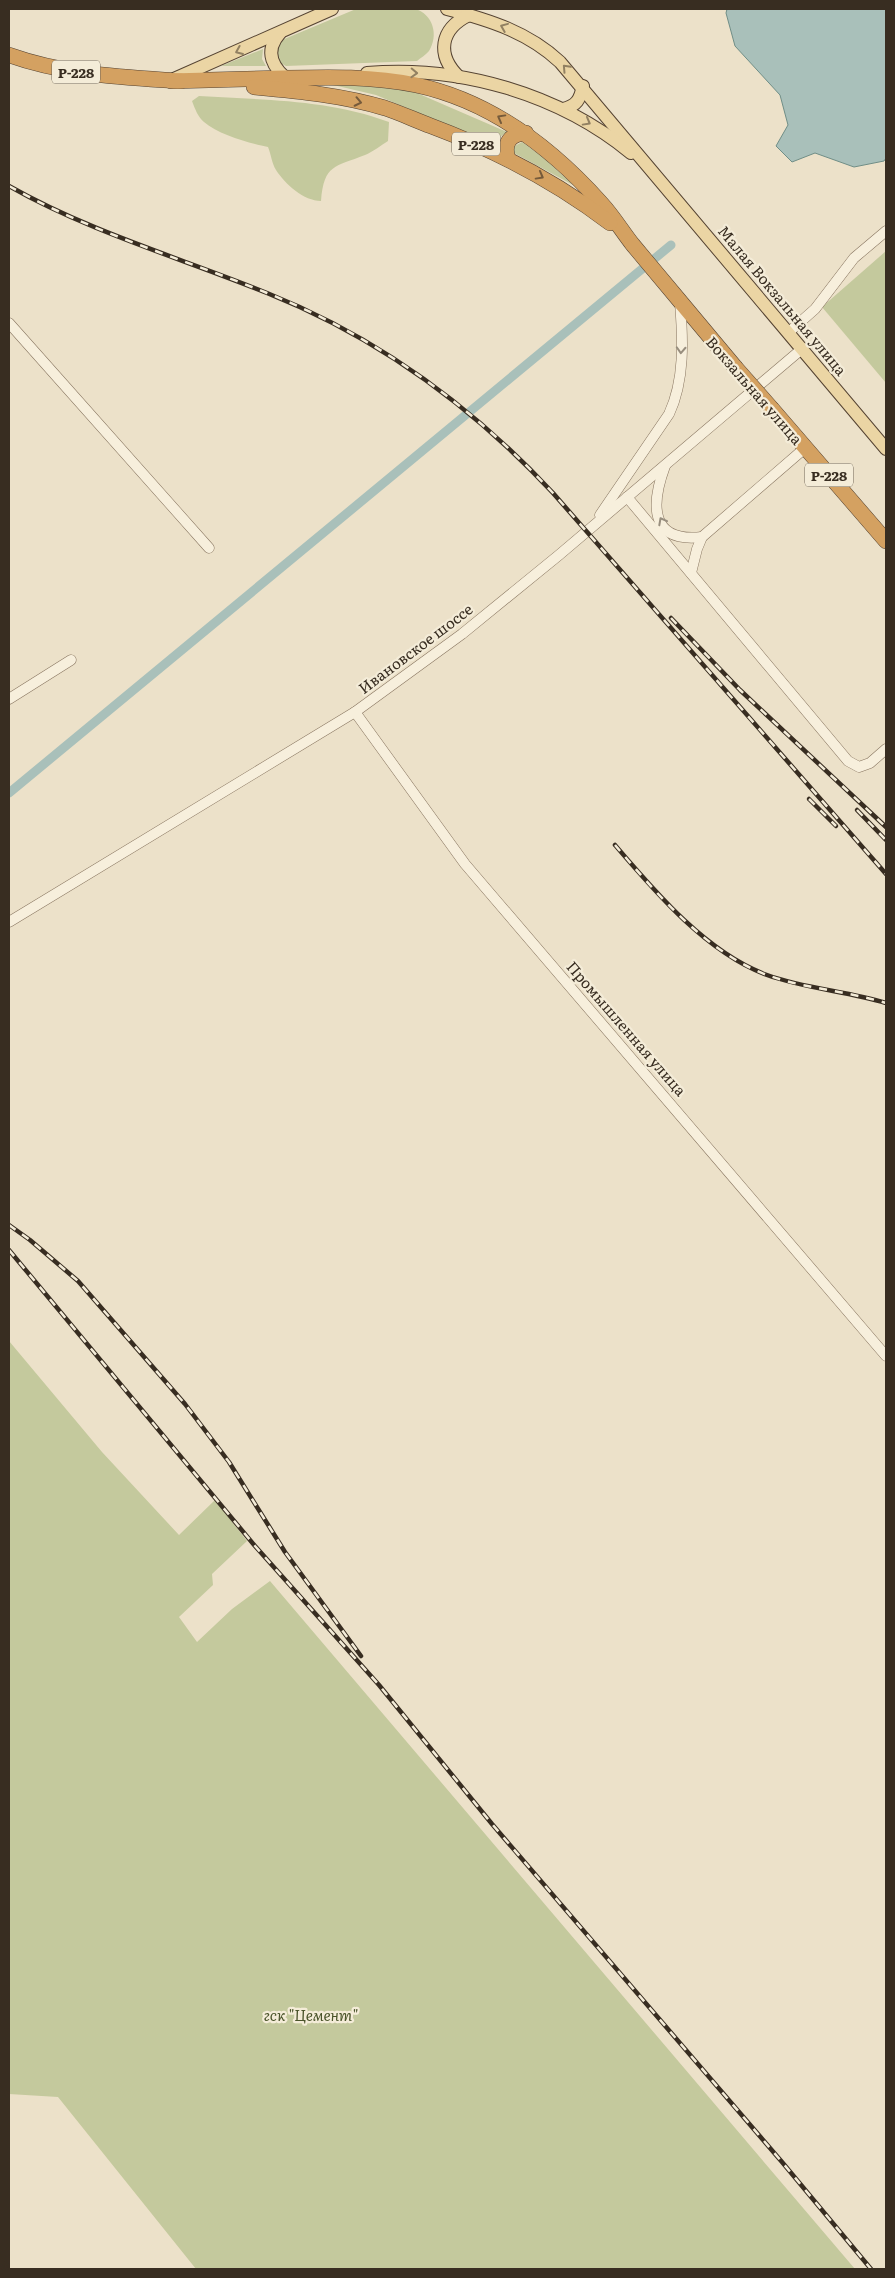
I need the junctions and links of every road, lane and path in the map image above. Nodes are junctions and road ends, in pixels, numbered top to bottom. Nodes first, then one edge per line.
1 (331, 9) edge
2 (447, 9) edge
3 (469, 14) junction
4 (280, 33) junction
5 (9, 55) edge
6 (330, 76) junction
7 (459, 78) junction
8 (171, 81) junction
9 (582, 86) junction
10 (293, 87) junction
11 (563, 109) junction
12 (526, 134) junction
13 (508, 159) junction
14 (655, 172) junction
15 (886, 231) edge
16 (625, 235) junction
17 (680, 301) junction
18 (9, 323) edge
19 (789, 332) junction
20 (802, 348) junction
21 (805, 448) junction
22 (886, 449) edge
23 (665, 464) junction
24 (627, 497) junction
25 (595, 523) junction
26 (702, 537) junction
27 (886, 541) edge
28 (209, 548) dead end
29 (691, 573) junction
30 (71, 660) dead end
31 (9, 700) edge
32 (355, 712) junction
33 (886, 749) edge
34 (9, 922) edge
35 (886, 1356) edge

1 - 4 main road
2 - 3 main road
3 - 7 main road
9 -> 3 main road
4 -> 8 main road
4 - 10 main road
5 - 8 highway, Р-228
6 -> 7 main road
6 - 10 highway, Р-228
12 -> 6 highway, Р-228
7 - 11 main road
8 - 10 highway, Р-228
9 - 11 main road
9 - 14 main road
10 -> 13 highway, Р-228
11 -> 14 main road
12 - 13 highway
12 - 16 highway, Р-228
13 -> 16 highway, Р-228
14 - 19 main road, Малая Вокзальная улица
15 - 19 street
16 - 17 highway, Вокзальная улица / Р-228
17 - 21 highway, Вокзальная улица / Р-228, bridge
17 -> 25 street
18 - 28 street
19 - 20 main road, Малая Вокзальная улица
20 - 22 main road, Малая Вокзальная улица
20 - 23 street, Ивановское шоссе
21 - 26 street
21 - 27 highway, Вокзальная улица / Р-228
23 - 24 street, Ивановское шоссе
26 -> 23 street
24 - 25 street, Ивановское шоссе
24 - 29 street
25 - 32 street, Ивановское шоссе
26 - 29 street
29 - 33 street
30 - 31 street
32 - 34 street, Ивановское шоссе
32 - 35 street, Промышленная улица

